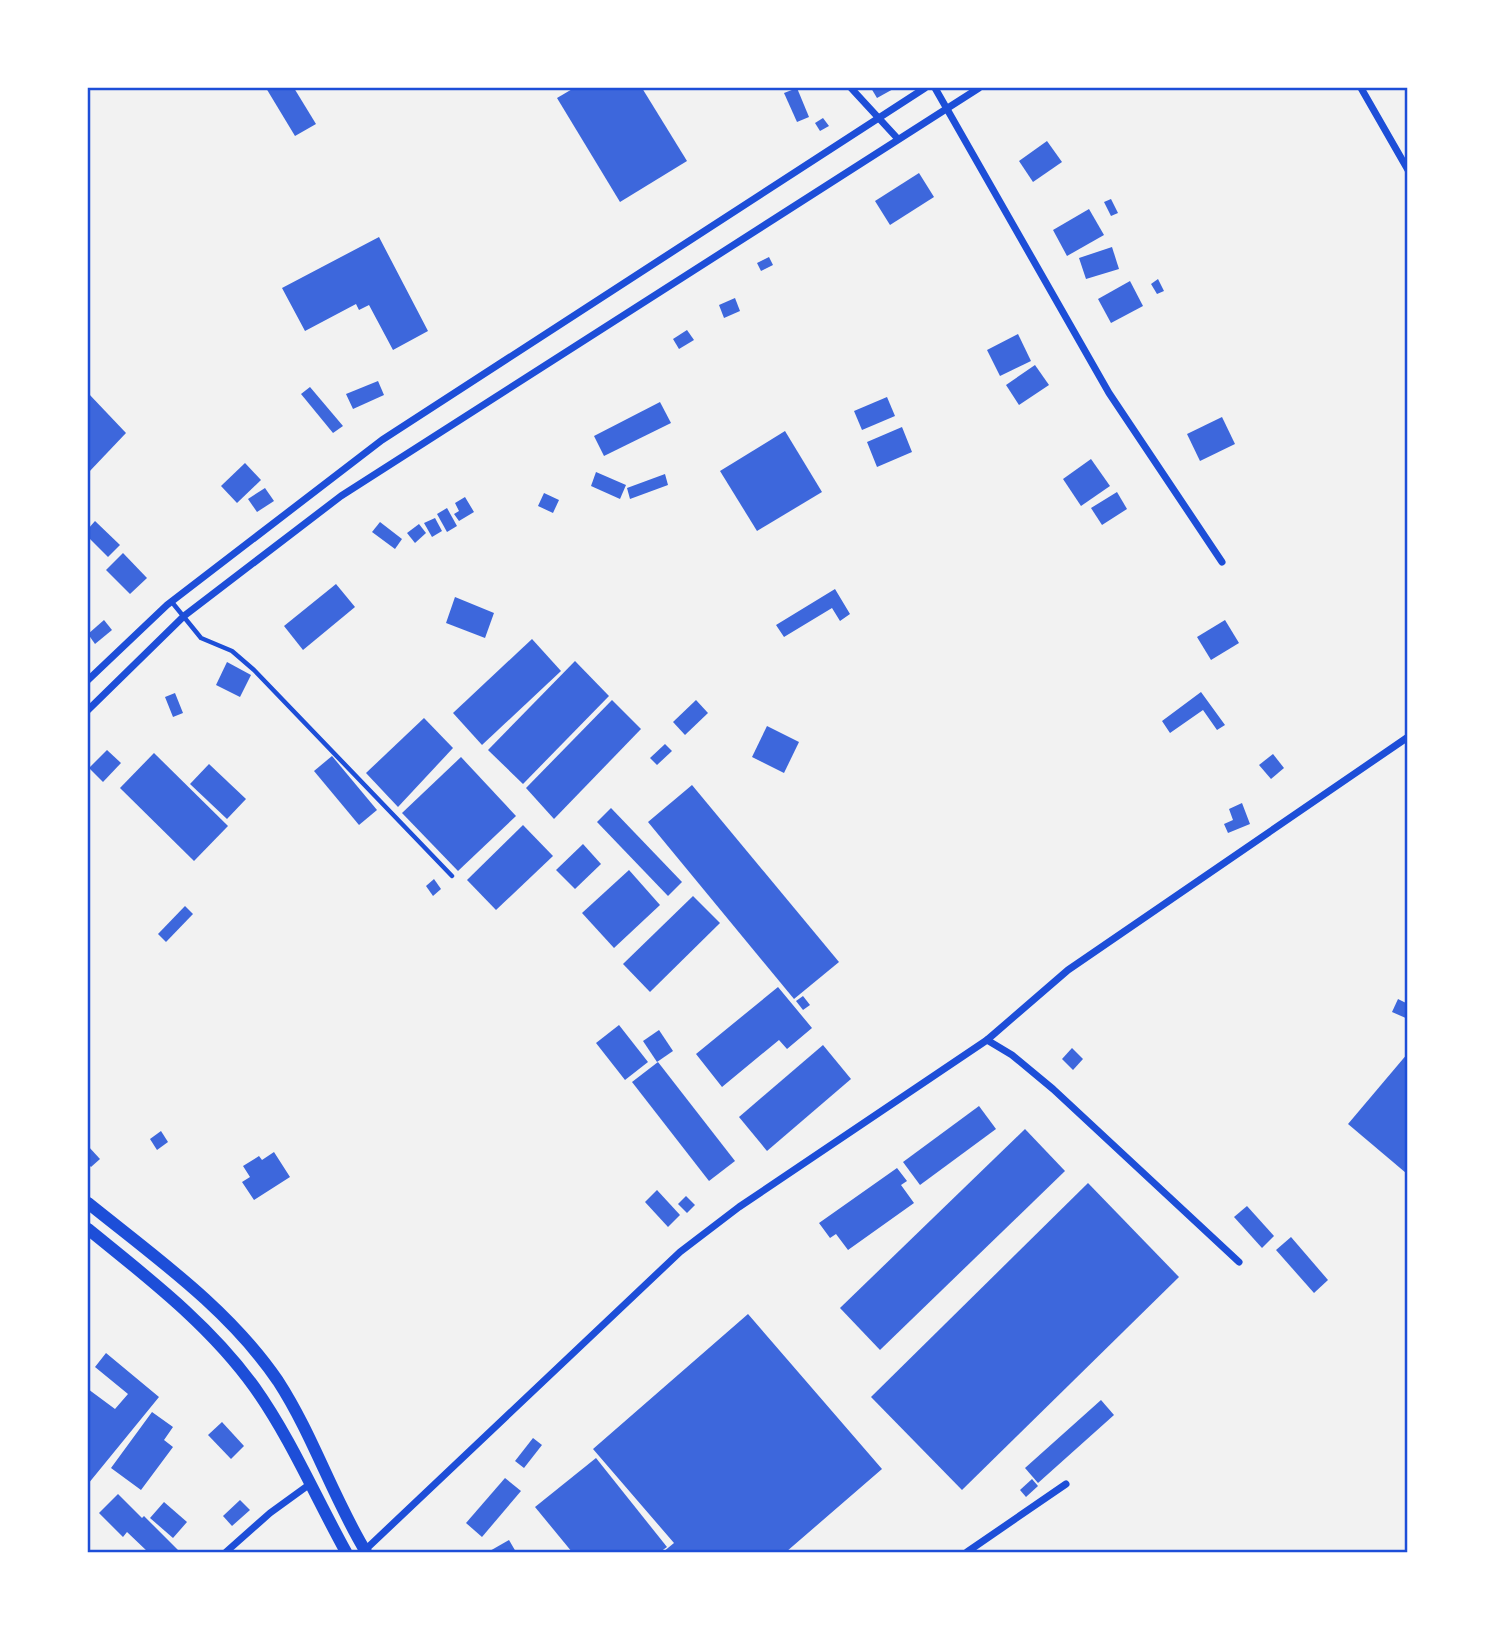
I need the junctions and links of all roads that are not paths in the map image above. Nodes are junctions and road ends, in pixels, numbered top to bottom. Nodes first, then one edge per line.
1 (851, 88) edge
2 (925, 88) edge
3 (935, 88) edge
4 (979, 88) edge
5 (1361, 88) edge
6 (968, 90) edge
7 (946, 108) junction
8 (880, 116) junction
9 (898, 139) junction
10 (1408, 170) edge
11 (1222, 562) dead end
12 (171, 601) junction
13 (184, 616) junction
14 (88, 680) edge
15 (88, 710) edge
16 (1408, 737) edge
17 (452, 876) dead end
18 (987, 1040) junction
19 (88, 1203) edge
20 (88, 1229) edge
21 (1239, 1262) dead end
22 (310, 1484) junction
23 (1066, 1485) dead end
24 (226, 1552) edge
25 (346, 1552) edge
26 (364, 1552) edge
27 (967, 1552) edge

1 - 8 street
2 - 8 street
3 - 7 street
4 - 6 street
5 - 10 street
6 - 7 street
7 - 9 street
7 - 11 street
8 - 9 street
8 - 12 street
9 - 13 street
12 - 13 lane
12 - 14 street
13 - 15 street
13 - 17 lane
16 - 18 street
18 - 21 street
18 - 26 street
19 - 26 main road
20 - 22 main road
22 - 24 street
22 - 25 main road
23 - 27 street

